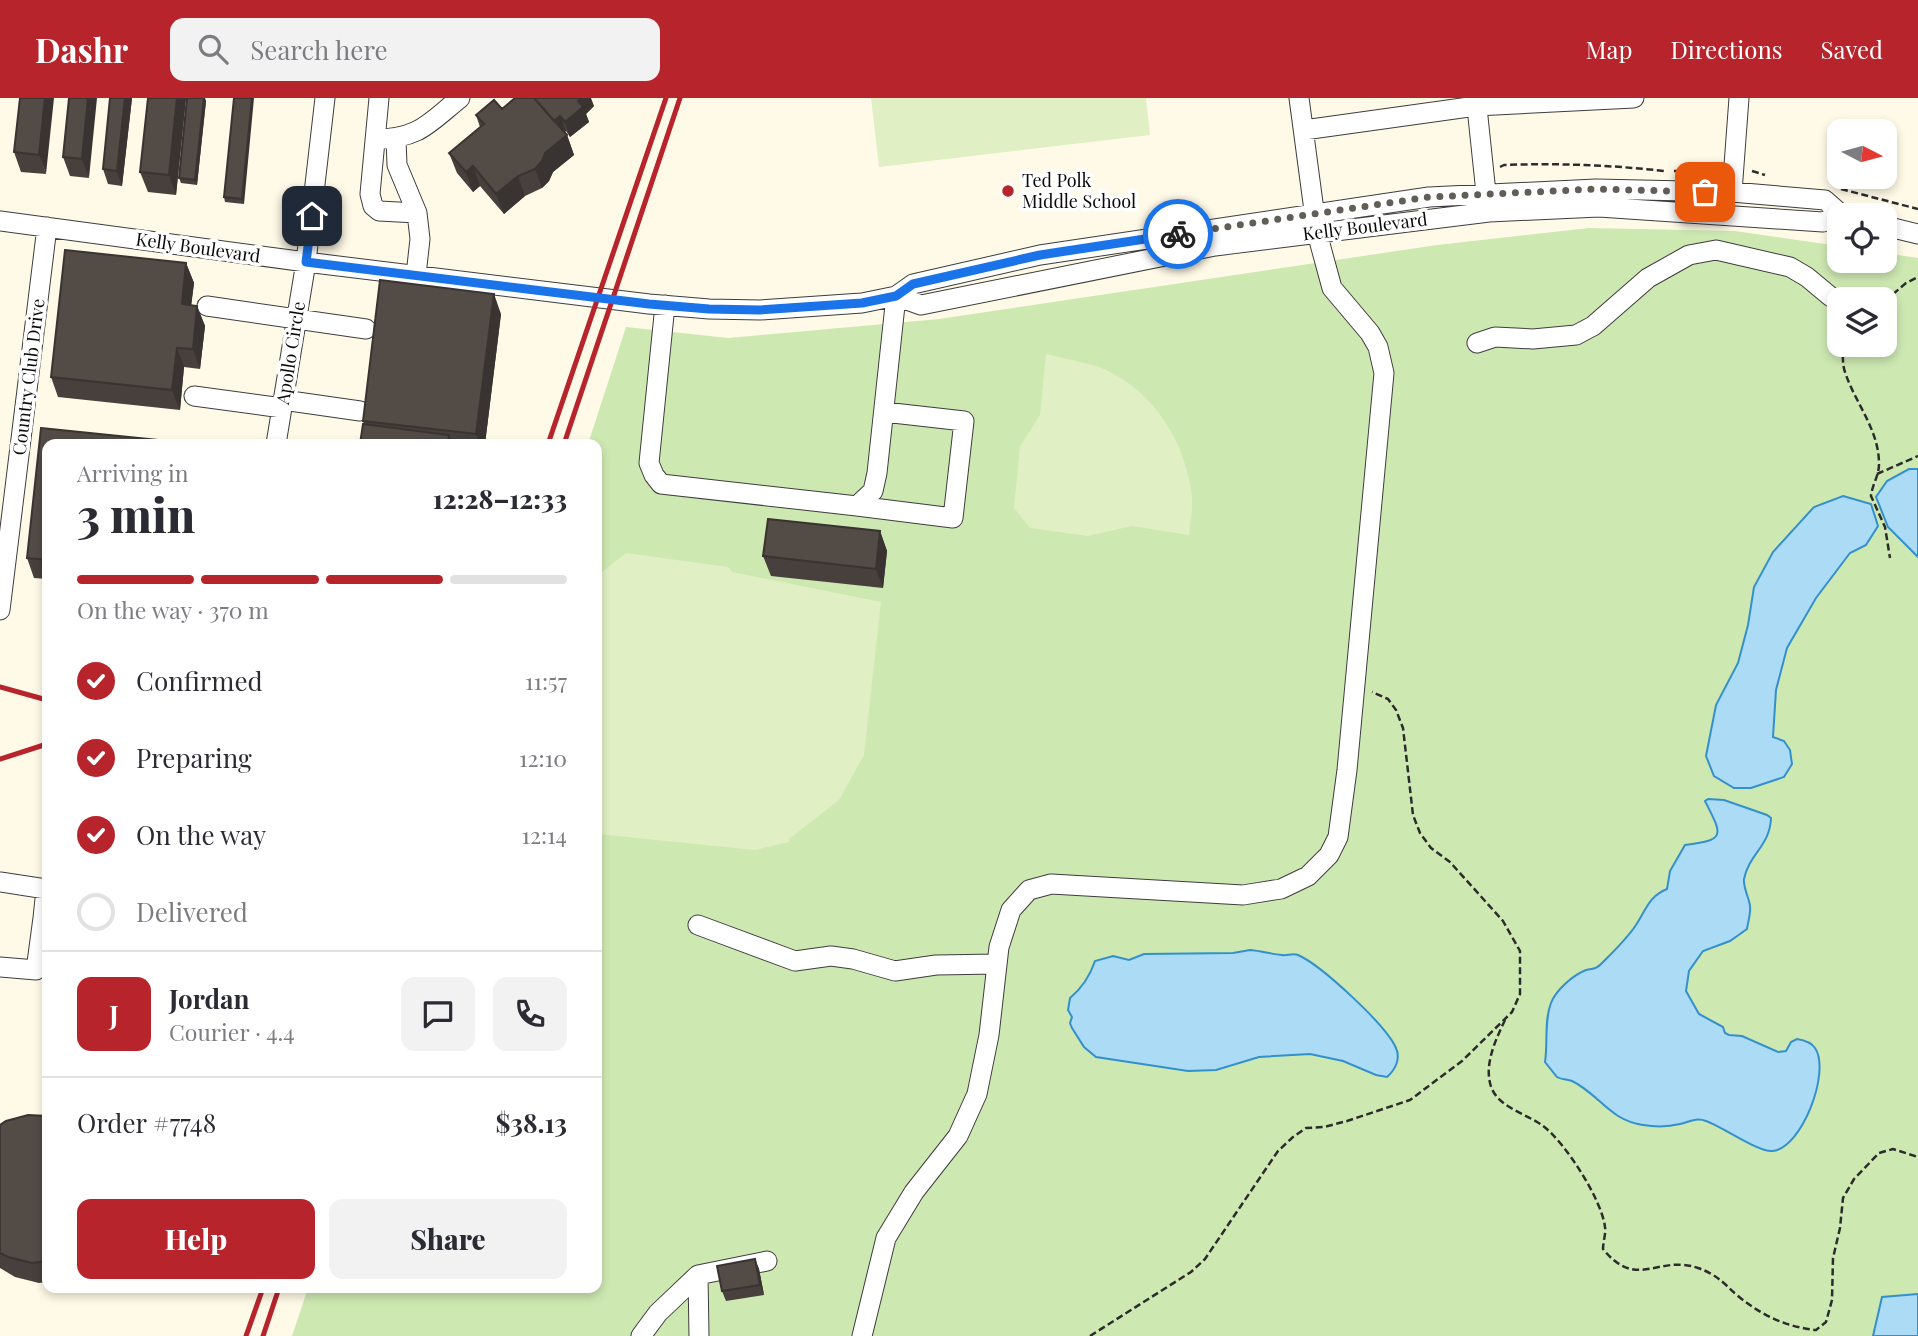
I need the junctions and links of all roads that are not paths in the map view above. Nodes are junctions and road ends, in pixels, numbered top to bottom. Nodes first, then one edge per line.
1 (324, 98) edge
2 (379, 98) edge
3 (460, 98) edge
4 (1300, 98) edge
5 (1634, 98) edge
6 (1739, 98) edge
7 (1542, 100) edge
8 (1476, 102) edge
9 (1304, 130) junction
10 (375, 139) junction
11 (396, 139) junction
12 (1732, 192) junction
13 (1486, 193) junction
14 (1828, 203) edge
15 (417, 212) junction
16 (1315, 213) junction
17 (0, 221) edge
18 (1827, 221) edge
19 (47, 228) junction
20 (1897, 229) edge
21 (1318, 233) junction
22 (1918, 234) edge
23 (306, 262) junction
24 (416, 275) junction
25 (1827, 293) edge
26 (896, 296) junction
27 (665, 305) junction
28 (207, 306) dead end
29 (296, 320) junction
30 (366, 330) dead end
31 (1477, 343) dead end
32 (194, 396) dead end
33 (283, 404) junction
34 (360, 411) dead end
35 (884, 412) junction
36 (277, 439) edge
37 (856, 506) junction
38 (0, 610) edge
39 (0, 882) edge
40 (42, 888) edge
41 (698, 925) dead end
42 (42, 935) edge
43 (998, 964) junction
44 (0, 967) edge
45 (767, 1261) dead end
46 (698, 1275) junction
47 (641, 1336) edge
48 (699, 1336) edge
49 (862, 1336) edge

1 - 23 street
2 - 10 street
3 - 11 street
4 - 9 street
5 - 7 street
6 - 12 street
7 - 8 street
8 - 9 street
8 - 13 street
9 - 16 street
10 - 11 street
10 - 15 street
11 - 15 street
12 - 13 street, Kelly Boulevard
12 - 14 street, Kelly Boulevard
13 - 16 street, Kelly Boulevard
15 - 24 street
16 - 21 street
16 - 26 street, Kelly Boulevard
17 - 19 street, Kelly Boulevard
18 - 21 street, Kelly Boulevard
19 - 23 street, Kelly Boulevard
19 - 38 street, Country Club Drive
20 - 22 street
21 - 26 street, Kelly Boulevard
21 - 43 street
23 - 24 street, Kelly Boulevard
23 - 29 street, Apollo Circle
24 - 27 street, Kelly Boulevard
25 - 31 street
26 - 27 street, Kelly Boulevard
26 - 35 street
27 - 37 street
28 - 29 street
29 - 30 street
29 - 33 street, Apollo Circle
32 - 33 street
33 - 34 street
33 - 36 street, Apollo Circle
35 - 37 street
35 - 37 street
39 - 40 street
41 - 43 street
42 - 44 street
43 - 49 street
45 - 46 street
46 - 47 street
46 - 48 street

